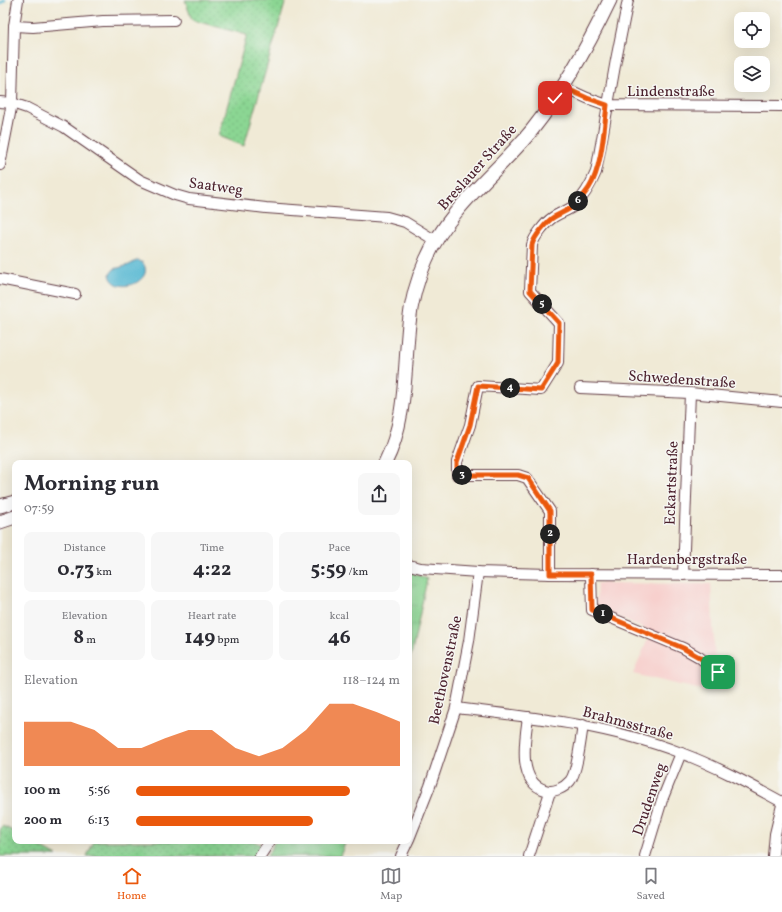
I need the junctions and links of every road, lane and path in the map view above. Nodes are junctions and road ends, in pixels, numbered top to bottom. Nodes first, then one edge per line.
1 (18, 0) edge
2 (610, 0) edge
3 (628, 0) edge
4 (174, 20) dead end
5 (14, 26) junction
6 (563, 87) junction
7 (0, 102) edge
8 (12, 103) junction
9 (607, 105) junction
10 (782, 106) edge
11 (0, 164) edge
12 (436, 241) junction
13 (0, 279) edge
14 (75, 294) dead end
15 (580, 388) dead end
16 (690, 393) junction
17 (782, 402) edge
18 (386, 460) edge
19 (12, 503) edge
20 (0, 506) edge
21 (12, 518) edge
22 (0, 522) edge
23 (412, 566) edge
24 (478, 572) junction
25 (550, 574) junction
26 (591, 574) junction
27 (683, 575) junction
28 (782, 575) edge
29 (718, 672) dead end
30 (456, 708) junction
31 (528, 717) junction
32 (583, 725) junction
33 (681, 753) junction
34 (550, 792) junction
35 (782, 803) edge
36 (412, 832) edge
37 (268, 844) edge
38 (407, 844) edge
39 (260, 856) edge
40 (401, 856) edge
41 (529, 856) edge
42 (645, 856) edge
43 (773, 856) edge

1 - 5 street
2 - 6 main road, Breslauer Straße
3 - 9 street, Lindenstraße
4 - 5 street
5 - 8 street
6 - 9 street, Lindenstraße
6 - 12 main road, Breslauer Straße
7 - 8 street, Saatweg
8 - 11 street
8 - 12 street, Saatweg
9 - 10 street, Lindenstraße
9 - 25 street, Lindenstraße
12 - 18 main road, Breslauer Straße
13 - 14 street
15 - 16 street, Schwedenstraße
16 - 17 street, Schwedenstraße
16 - 27 street, Eckartstraße
19 - 20 main road
21 - 22 main road
23 - 24 street, Hardenbergstraße
24 - 25 street, Hardenbergstraße
24 - 30 street, Beethovenstraße
25 - 26 street, Hardenbergstraße
26 - 27 street, Hardenbergstraße
26 - 29 street
27 - 28 street, Hardenbergstraße
30 - 31 street, Brahmsstraße
30 - 36 street, Beethovenstraße
31 - 32 street, Brahmsstraße
31 - 34 street
32 - 33 street, Brahmsstraße
32 - 34 street
33 - 35 street, Brahmsstraße
33 - 42 street, Drudenweg
34 - 41 street
35 - 43 street
37 - 39 street
38 - 40 street, Beethovenstraße

